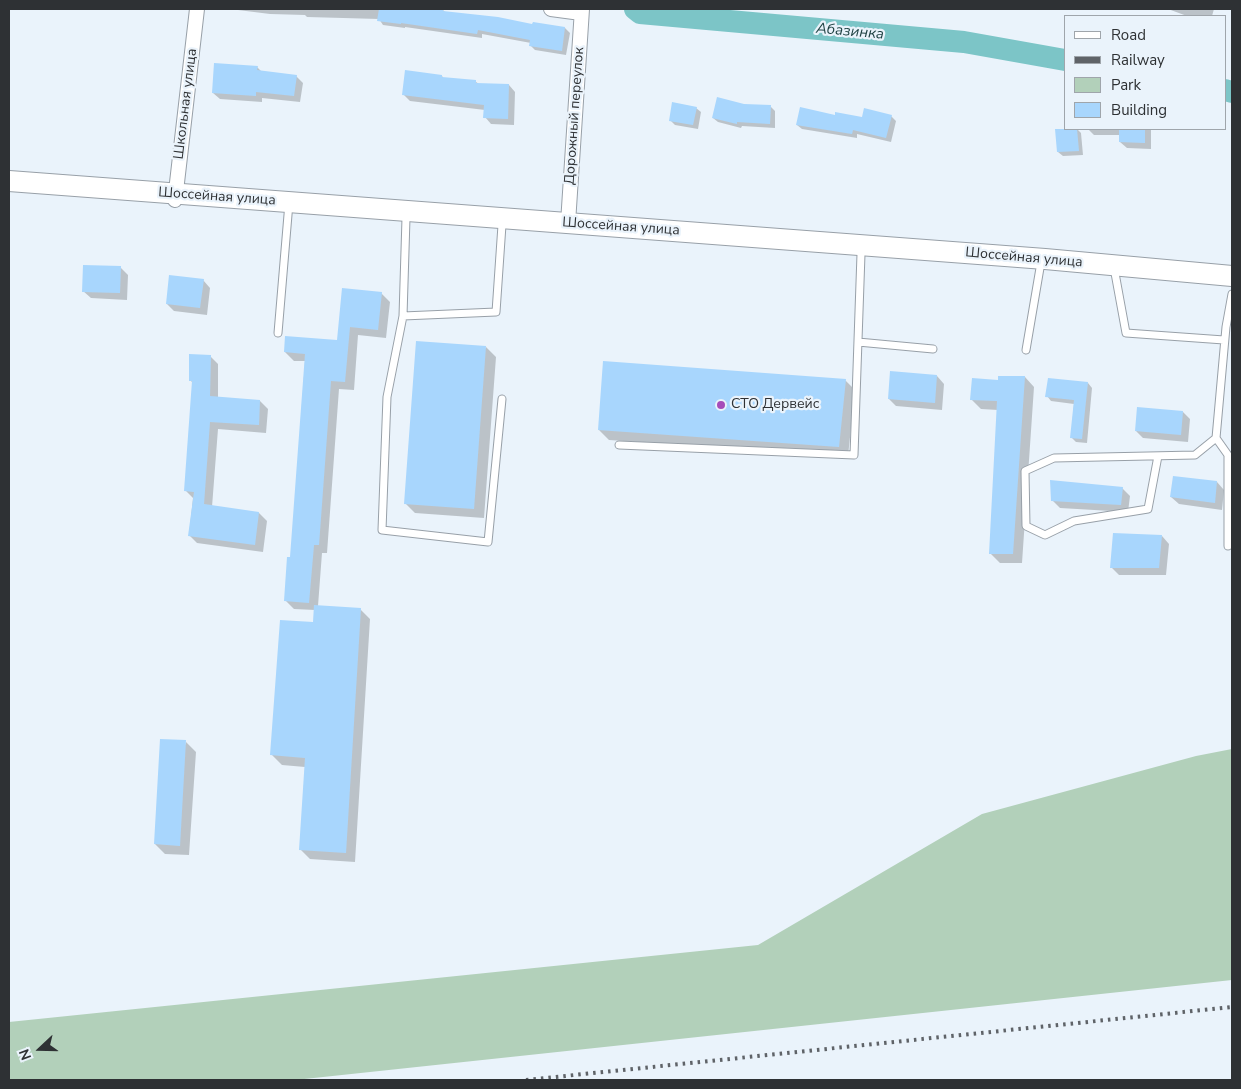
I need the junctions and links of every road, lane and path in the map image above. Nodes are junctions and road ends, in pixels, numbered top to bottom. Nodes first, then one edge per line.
1 (197, 9) edge
2 (551, 9) edge
3 (582, 11) edge
4 (9, 181) edge
5 (9, 187) edge
6 (175, 197) junction
7 (289, 206) junction
8 (406, 218) junction
9 (568, 223) junction
10 (502, 225) junction
11 (861, 254) junction
12 (1040, 268) junction
13 (1115, 273) junction
14 (1232, 276) edge
15 (1232, 282) edge
16 (1232, 294) edge
17 (403, 316) junction
18 (278, 333) dead end
19 (1224, 340) junction
20 (858, 342) junction
21 (933, 349) dead end
22 (1026, 350) dead end
23 (502, 399) dead end
24 (1216, 438) junction
25 (619, 446) dead end
26 (1158, 456) junction
27 (1228, 546) dead end

1 - 6 street, Школьная улица
2 - 3 street
3 - 9 street, Дорожный переулок
4 - 6 main road, Шоссейная улица
5 - 6 main road, Шоссейная улица
6 - 7 main road, Шоссейная улица
7 - 8 main road, Шоссейная улица
7 - 9 main road, Шоссейная улица
7 - 18 lane
8 - 10 main road, Шоссейная улица
8 - 17 lane
9 - 14 main road, Шоссейная улица
10 - 11 main road, Шоссейная улица
10 - 17 lane
11 - 12 main road, Шоссейная улица
11 - 20 lane
12 - 13 main road, Шоссейная улица
12 - 22 lane
13 - 15 main road, Шоссейная улица
13 - 19 lane
16 - 19 lane
17 - 23 lane
19 - 24 lane
20 - 21 lane
20 - 25 lane
24 - 26 lane
24 - 27 lane
26 - 26 lane

